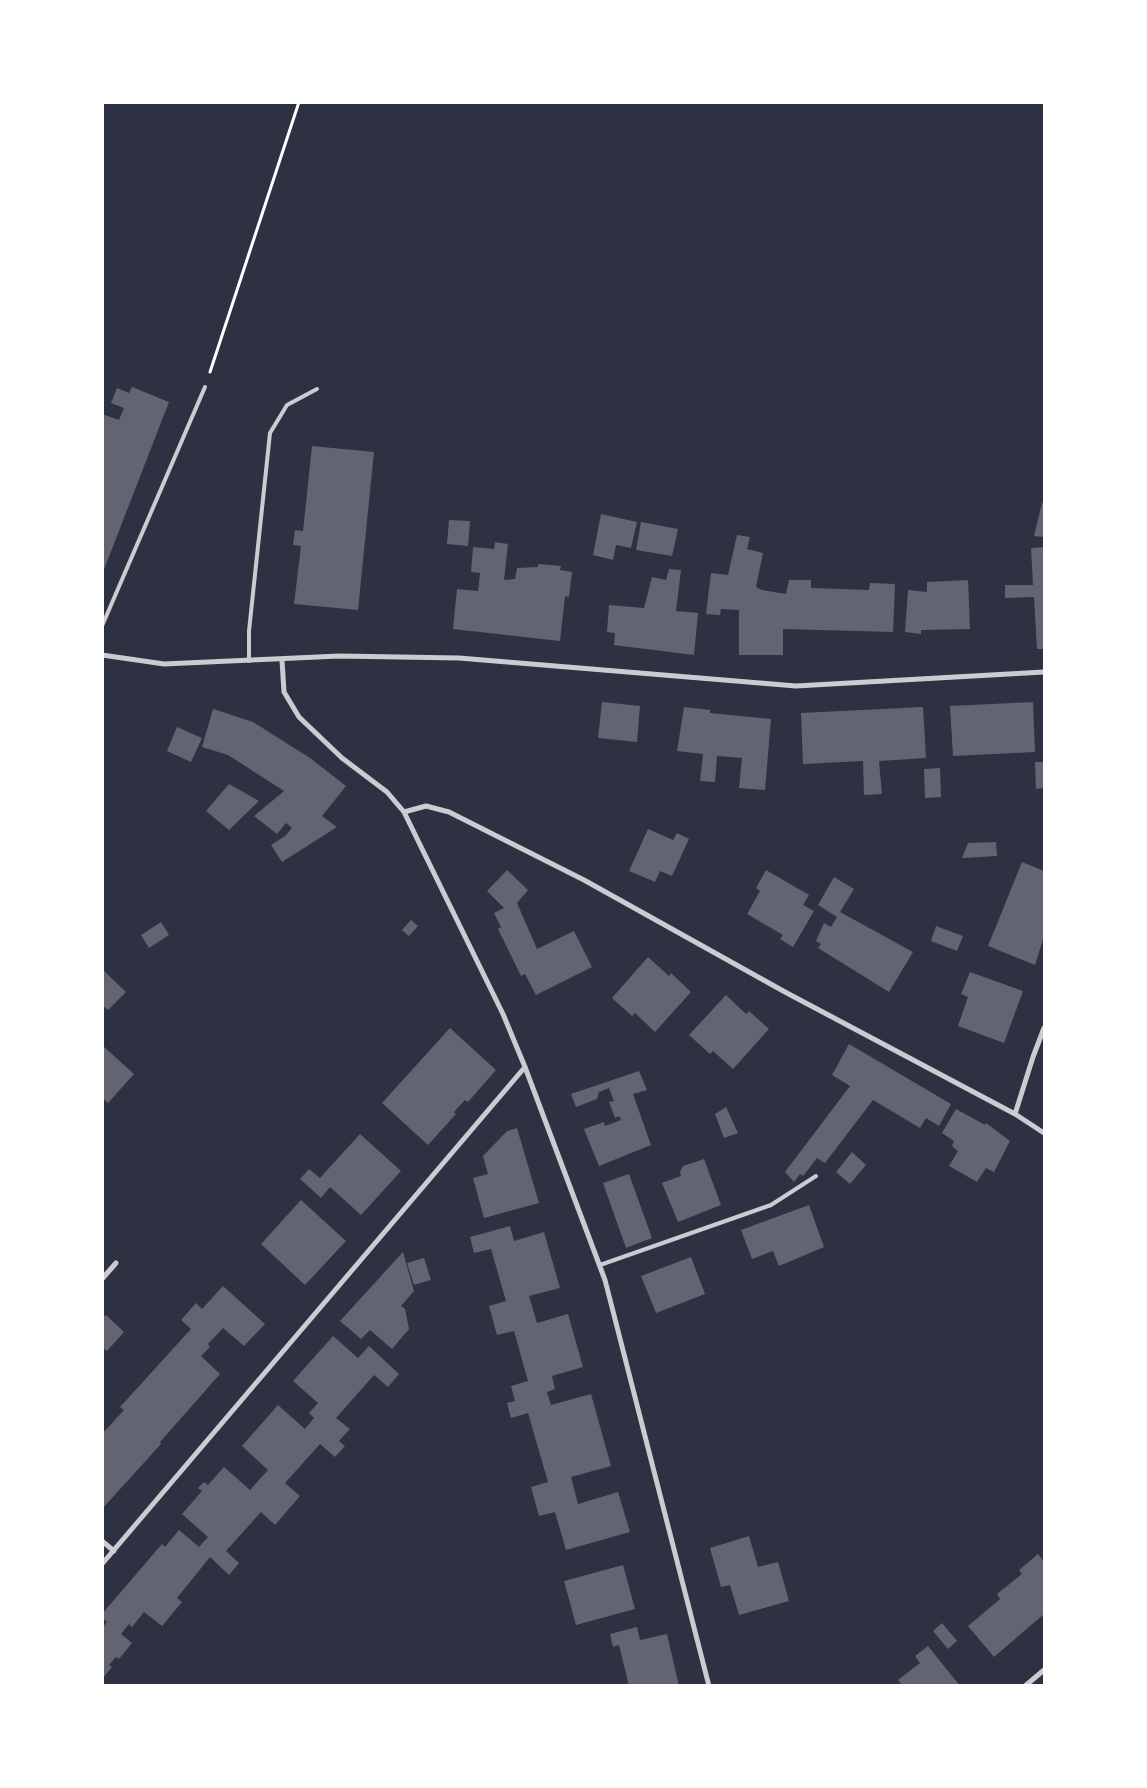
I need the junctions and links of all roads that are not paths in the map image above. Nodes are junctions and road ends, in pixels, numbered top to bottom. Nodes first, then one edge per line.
1 (205, 387) road end
2 (317, 389) dead end
3 (102, 626) edge
4 (102, 654) edge
5 (282, 660) junction
6 (249, 661) junction
7 (1044, 672) edge
8 (404, 812) junction
9 (1044, 1028) edge
10 (525, 1067) junction
11 (1015, 1114) junction
12 (1044, 1133) edge
13 (816, 1176) dead end
14 (116, 1263) dead end
15 (600, 1265) junction
16 (102, 1279) edge
17 (102, 1541) edge
18 (114, 1551) junction
19 (102, 1564) edge
20 (1044, 1670) edge
21 (709, 1686) edge
22 (1025, 1686) edge

1 - 3 lane
2 - 6 lane
4 - 6 street
5 - 6 street
5 - 7 street
5 - 8 street
8 - 10 street
8 - 11 street
9 - 11 street
10 - 15 street
10 - 18 street
11 - 12 street
13 - 15 lane
14 - 16 street
15 - 21 street
17 - 18 street
18 - 19 street
20 - 22 street

